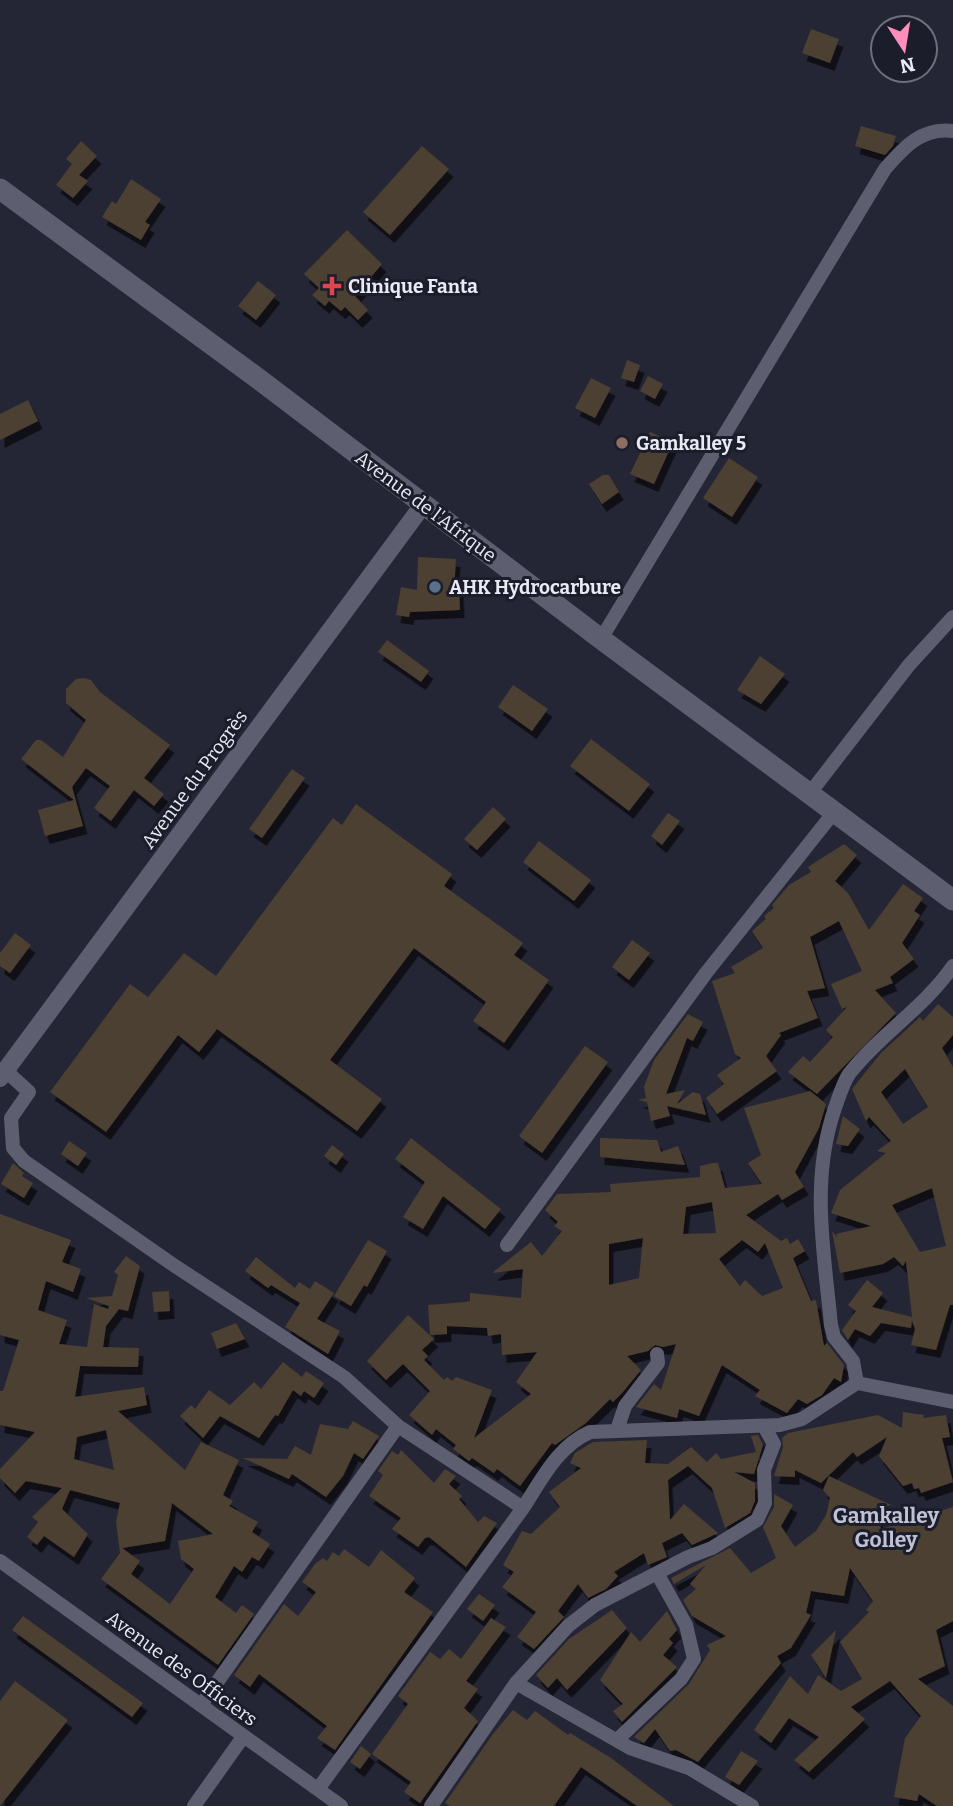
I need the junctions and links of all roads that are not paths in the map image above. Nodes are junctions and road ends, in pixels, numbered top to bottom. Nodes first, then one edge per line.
1 (953, 131) edge
2 (0, 189) edge
3 (423, 505) junction
4 (953, 617) edge
5 (601, 639) junction
6 (810, 793) junction
7 (835, 811) junction
8 (953, 900) edge
9 (953, 966) edge
10 (3, 1074) edge
11 (507, 1245) dead end
12 (657, 1354) dead end
13 (857, 1383) junction
14 (953, 1402) edge
15 (398, 1426) junction
16 (764, 1426) junction
17 (617, 1430) junction
18 (523, 1508) junction
19 (0, 1561) edge
20 (658, 1575) junction
21 (516, 1683) junction
22 (201, 1705) junction
23 (243, 1737) junction
24 (617, 1740) junction
25 (318, 1789) junction
26 (194, 1806) edge
27 (341, 1806) edge
28 (431, 1806) edge
29 (752, 1806) edge

1 - 5 street
2 - 3 main road, Avenue de l'Afrique
3 - 5 main road, Avenue de l'Afrique
3 - 10 street, Avenue du Progrès
4 - 6 street
5 - 6 main road, Avenue de l'Afrique
6 - 7 main road, Avenue de l'Afrique
7 - 8 main road, Avenue de l'Afrique
7 - 11 street
9 - 13 street
10 - 15 street
12 - 17 street
13 - 14 street
13 - 16 street
15 - 18 street
15 - 22 street
16 - 17 street
16 - 20 street
17 - 18 street
18 - 25 street
19 - 22 street, Avenue des Officiers
20 - 21 street
20 - 24 street
21 - 24 street
21 - 28 street
22 - 23 street, Avenue des Officiers
23 - 25 street, Avenue des Officiers
23 - 26 street
24 - 29 street
25 - 27 street, Avenue des Officiers

